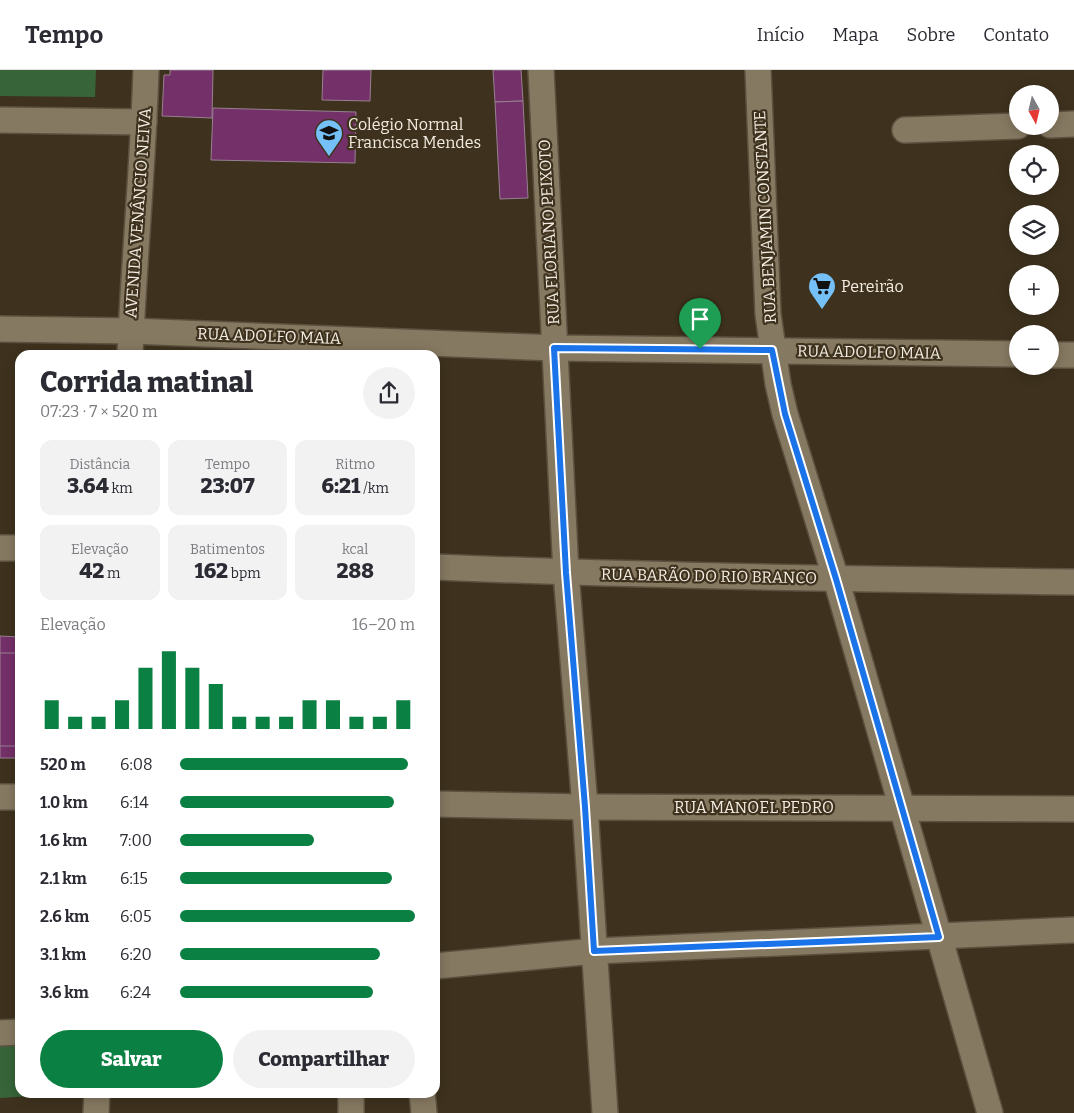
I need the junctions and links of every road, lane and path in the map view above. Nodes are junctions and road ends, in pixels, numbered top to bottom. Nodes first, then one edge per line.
1 (146, 70) edge
2 (541, 70) edge
3 (758, 70) edge
4 (0, 120) edge
5 (144, 122) junction
6 (1074, 124) edge
7 (1059, 125) edge
8 (1009, 126) edge
9 (905, 130) dead end
10 (0, 330) edge
11 (130, 343) edge
12 (554, 348) junction
13 (772, 350) junction
14 (1009, 354) edge
15 (1059, 355) edge
16 (1074, 355) edge
17 (0, 548) edge
18 (15, 548) edge
19 (440, 567) edge
20 (566, 573) junction
21 (836, 579) junction
22 (1074, 582) edge
23 (0, 796) edge
24 (15, 797) edge
25 (440, 804) edge
26 (585, 807) junction
27 (901, 807) junction
28 (1074, 808) edge
29 (1074, 930) edge
30 (939, 937) junction
31 (594, 951) junction
32 (440, 966) edge
33 (15, 1032) edge
34 (0, 1033) edge
35 (97, 1098) edge
36 (351, 1098) edge
37 (423, 1098) edge
38 (96, 1113) edge
39 (351, 1113) edge
40 (424, 1113) edge
41 (605, 1113) edge
42 (990, 1113) edge

1 - 5 street, AVENIDA VENÂNCIO NEIVA
2 - 12 street, RUA FLORIANO PEIXOTO
3 - 13 street, RUA BENJAMIN CONSTANTE
4 - 5 street
5 - 11 street, AVENIDA VENÂNCIO NEIVA
6 - 7 street
8 - 9 street
10 - 11 street, RUA ADOLFO MAIA
11 - 12 street, RUA ADOLFO MAIA
12 - 13 street, RUA ADOLFO MAIA
12 - 20 street, RUA FLORIANO PEIXOTO
13 - 14 street, RUA ADOLFO MAIA
13 - 21 street, RUA BENJAMIN CONSTANTE
15 - 16 street
17 - 18 street
19 - 20 street, RUA BARÃO DO RIO BRANCO
20 - 21 street, RUA BARÃO DO RIO BRANCO
20 - 26 street, RUA FLORIANO PEIXOTO
21 - 22 street, RUA BARÃO DO RIO BRANCO
21 - 27 street, RUA BENJAMIN CONSTANTE
23 - 24 street
25 - 26 street, RUA MANOEL PEDRO
26 - 27 street, RUA MANOEL PEDRO
26 - 31 street, RUA FLORIANO PEIXOTO
27 - 28 street, RUA MANOEL PEDRO
27 - 30 street, RUA BENJAMIN CONSTANTE
29 - 30 street
30 - 31 street
30 - 42 street, RUA BENJAMIN CONSTANTE
31 - 32 street
31 - 41 street, RUA FLORIANO PEIXOTO
33 - 34 street
35 - 38 street
36 - 39 street
37 - 40 street

